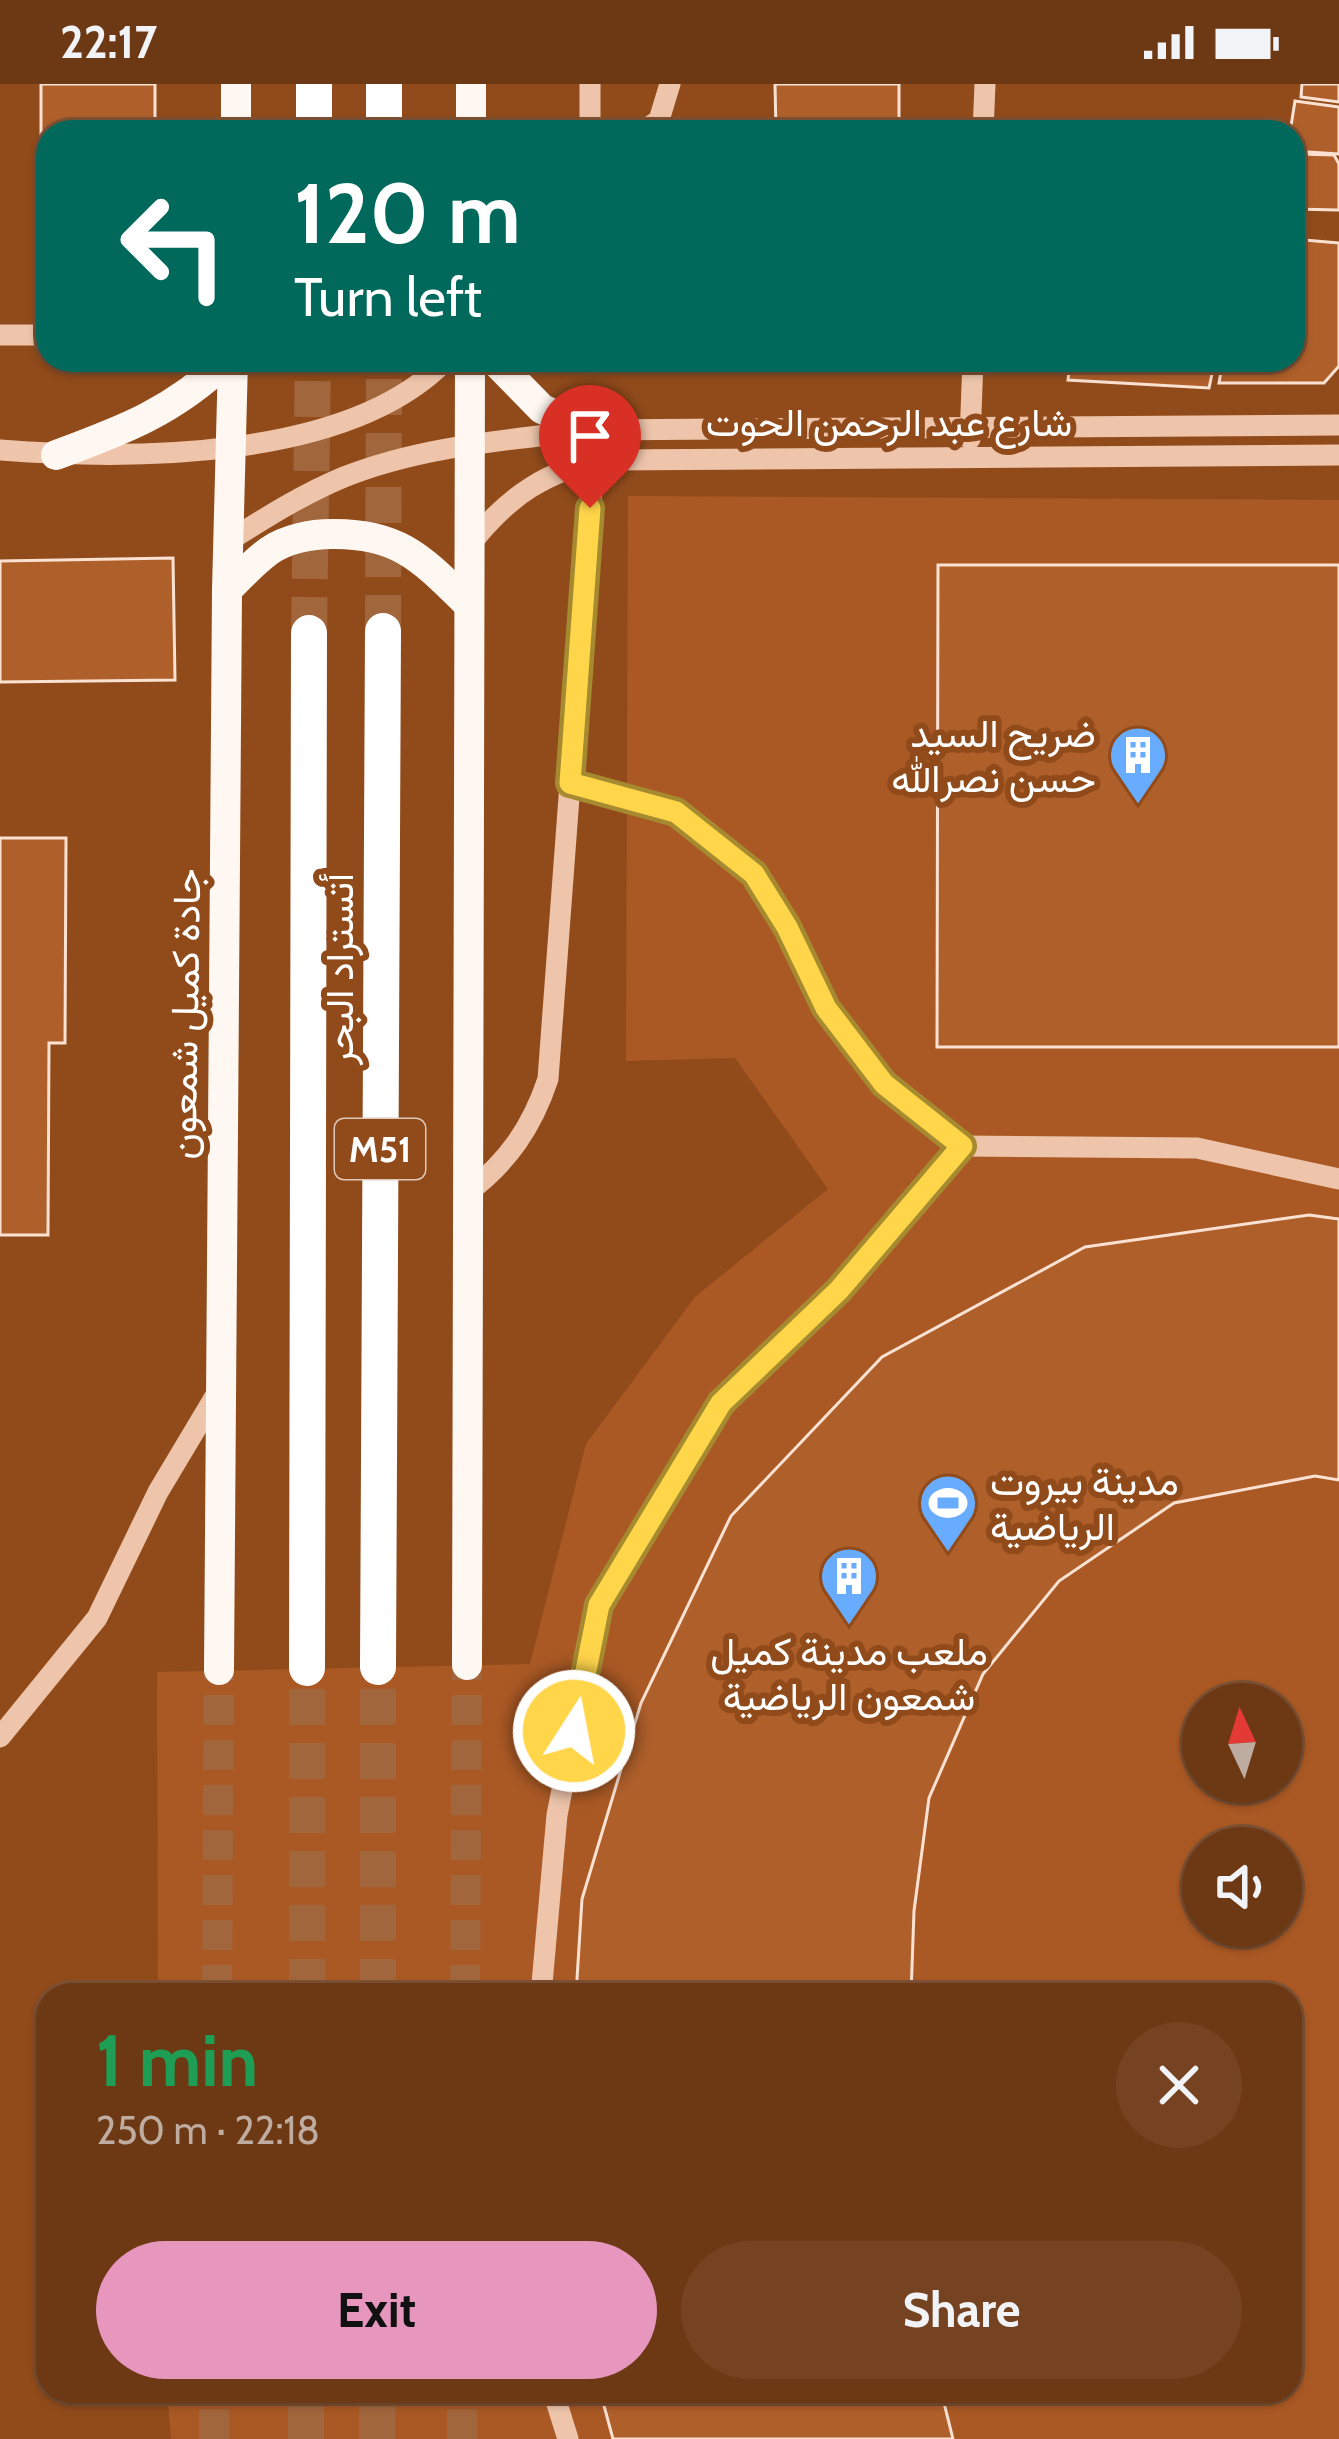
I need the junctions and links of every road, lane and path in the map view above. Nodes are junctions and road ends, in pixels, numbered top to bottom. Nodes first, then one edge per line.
1 (236, 84) edge
2 (314, 84) edge
3 (384, 84) edge
4 (471, 84) edge
5 (590, 84) edge
6 (670, 84) edge
7 (985, 84) edge
8 (236, 120) edge
9 (314, 120) edge
10 (384, 120) edge
11 (470, 120) edge
12 (590, 120) edge
13 (656, 120) edge
14 (984, 120) edge
15 (0, 335) edge
16 (36, 335) edge
17 (215, 372) edge
18 (230, 372) edge
19 (432, 372) edge
20 (470, 372) edge
21 (506, 372) edge
22 (973, 372) edge
23 (1339, 425) edge
24 (970, 427) junction
25 (590, 430) junction
26 (471, 444) junction
27 (231, 448) junction
28 (0, 450) edge
29 (56, 454) junction
30 (1339, 455) edge
31 (969, 458) junction
32 (594, 462) junction
33 (230, 540) junction
34 (469, 546) junction
35 (227, 590) junction
36 (469, 605) junction
37 (383, 632) tunnel mouth
38 (309, 633) tunnel mouth
39 (570, 783) junction
40 (962, 1146) junction
41 (1339, 1179) edge
42 (468, 1192) junction
43 (219, 1390) junction
44 (467, 1666) tunnel mouth
45 (378, 1667) tunnel mouth
46 (307, 1668) tunnel mouth
47 (219, 1670) tunnel mouth
48 (0, 1737) edge
49 (542, 1983) edge
50 (557, 2403) edge
51 (568, 2439) edge

1 - 8 main road
2 - 9 highway
3 - 10 highway
4 - 11 main road
5 - 12 street
6 - 13 street
7 - 14 street
15 - 16 street
17 - 29 main road
18 - 27 main road, جادة كميل شمعون
19 - 27 street
20 - 26 main road
21 - 25 main road
22 - 24 street
23 - 24 street, شارع عبد الرحمن الحوت
24 - 25 street, شارع عبد الرحمن الحوت
24 - 31 street
25 - 26 street, شارع عبد الرحمن الحوت
26 - 33 street, شارع عبد الرحمن الحوت
26 - 34 main road
27 - 29 street
27 - 33 main road, جادة كميل شمعون
28 - 29 street
30 - 31 street, شارع عبد الرحمن الحوت
31 - 32 street, شارع عبد الرحمن الحوت
32 - 34 street, شارع عبد الرحمن الحوت
32 - 39 street
33 - 35 main road, جادة كميل شمعون
34 - 36 main road
35 - 36 main road
35 - 43 main road, جادة كميل شمعون
36 - 42 main road
37 - 45 highway, أتستراد البحر / M51
38 - 46 highway, أتستراد البحر / M51
39 - 40 street
39 - 42 street
40 - 41 street
40 - 49 street
42 - 44 main road
43 - 47 main road, جادة كميل شمعون
43 - 48 street
50 - 51 street

